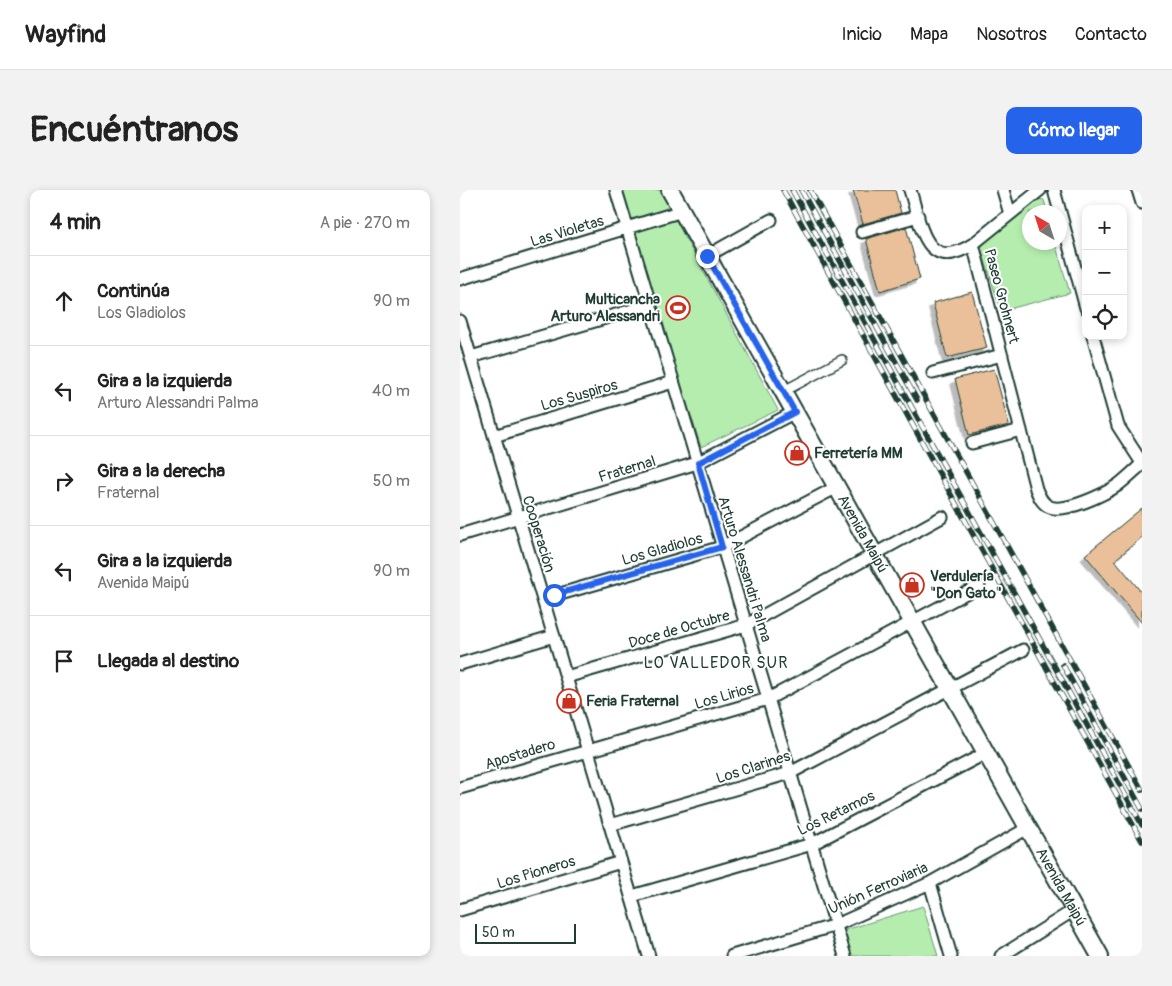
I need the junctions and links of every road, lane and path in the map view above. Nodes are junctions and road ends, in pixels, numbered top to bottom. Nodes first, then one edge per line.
1 (616, 190) edge
2 (670, 190) edge
3 (910, 190) edge
4 (1004, 190) edge
5 (1040, 190) edge
6 (1054, 190) edge
7 (1138, 190) edge
8 (1142, 203) edge
9 (682, 211) junction
10 (1010, 214) junction
11 (918, 216) junction
12 (771, 220) dead end
13 (627, 228) junction
14 (862, 232) dead end
15 (973, 244) junction
16 (707, 256) junction
17 (460, 279) edge
18 (1082, 295) edge
19 (650, 305) junction
20 (460, 322) edge
21 (1094, 340) edge
22 (1002, 355) junction
23 (471, 357) junction
24 (842, 360) dead end
25 (932, 373) dead end
26 (673, 382) junction
27 (784, 391) junction
28 (795, 412) junction
29 (1021, 430) junction
30 (494, 436) junction
31 (972, 444) dead end
32 (698, 463) junction
33 (1142, 464) edge
34 (837, 487) junction
35 (518, 517) junction
36 (942, 517) dead end
37 (460, 535) edge
38 (722, 547) junction
39 (874, 554) junction
40 (979, 586) dead end
41 (543, 598) junction
42 (912, 621) junction
43 (746, 625) junction
44 (554, 636) junction
45 (1022, 650) dead end
46 (460, 664) edge
47 (566, 677) junction
48 (950, 688) junction
49 (768, 699) junction
50 (588, 750) junction
51 (986, 753) junction
52 (790, 773) junction
53 (460, 788) edge
54 (610, 825) junction
55 (1028, 828) junction
56 (812, 844) junction
57 (621, 862) junction
58 (930, 883) junction
59 (632, 896) junction
60 (460, 910) edge
61 (1074, 910) junction
62 (836, 925) junction
63 (650, 956) edge
64 (732, 956) edge
65 (845, 956) edge
66 (951, 956) edge
67 (1001, 956) edge
68 (1100, 956) edge

1 - 13 street, Arturo Alessandri Palma
2 - 9 main road, Avenida Maipú
3 - 11 street
4 - 10 street
5 - 10 street
6 - 18 street
7 - 8 street
9 - 13 street, Las Violetas
9 - 16 main road, Avenida Maipú
10 - 15 street
11 - 14 street
11 - 15 street
12 - 16 street
13 - 17 street, Las Violetas
13 - 19 street, Arturo Alessandri Palma
15 - 22 street, Paseo Grohnert
16 - 27 main road, Avenida Maipú
19 - 23 street
19 - 26 street, Arturo Alessandri Palma
20 - 23 street, Cooperación
21 - 33 street
22 - 25 street, Paseo Grohnert
22 - 29 street, Paseo Grohnert
23 - 30 street, Cooperación
24 - 27 street
26 - 30 street, Los Suspiros
26 - 32 street, Arturo Alessandri Palma
27 - 28 main road, Avenida Maipú
28 - 32 street, Fraternal
28 - 34 main road, Avenida Maipú
29 - 31 street
29 - 33 street, Paseo Grohnert
30 - 35 street, Cooperación
32 - 35 street, Fraternal
32 - 38 street, Arturo Alessandri Palma
34 - 38 street, Los Gladiolos
34 - 39 main road, Avenida Maipú
35 - 37 street, Fraternal
35 - 41 street, Cooperación
36 - 39 street, Doce de Octubre
38 - 41 street, Los Gladiolos
38 - 43 street, Arturo Alessandri Palma
39 - 42 main road, Avenida Maipú
39 - 43 street, Doce de Octubre
40 - 42 street, Los Lirios
41 - 44 street, Cooperación
42 - 48 main road, Avenida Maipú
42 - 49 street, Los Lirios
43 - 47 street, Doce de Octubre
43 - 49 street, Arturo Alessandri Palma
44 - 46 street
44 - 47 street, Cooperación
45 - 48 street, Los Clarines
47 - 50 street, Cooperación
48 - 51 main road, Avenida Maipú
48 - 52 street, Los Clarines
49 - 50 street, Los Lirios
49 - 52 street, Arturo Alessandri Palma
50 - 53 street, Apostadero
50 - 54 street, Cooperación
51 - 55 main road, Avenida Maipú
51 - 56 street, Los Retamos
52 - 54 street, Los Clarines
52 - 56 street, Arturo Alessandri Palma
54 - 57 street, Cooperación
55 - 58 street, Unión Ferroviaria
55 - 61 main road, Avenida Maipú
56 - 59 street, Los Retamos
56 - 62 street, Arturo Alessandri Palma
57 - 59 street, Cooperación
57 - 60 street, Los Pioneros
58 - 62 street, Unión Ferroviaria
58 - 66 street
59 - 63 street, Cooperación
61 - 67 street
61 - 68 main road, Avenida Maipú
62 - 64 street, Unión Ferroviaria
62 - 65 street, Arturo Alessandri Palma

